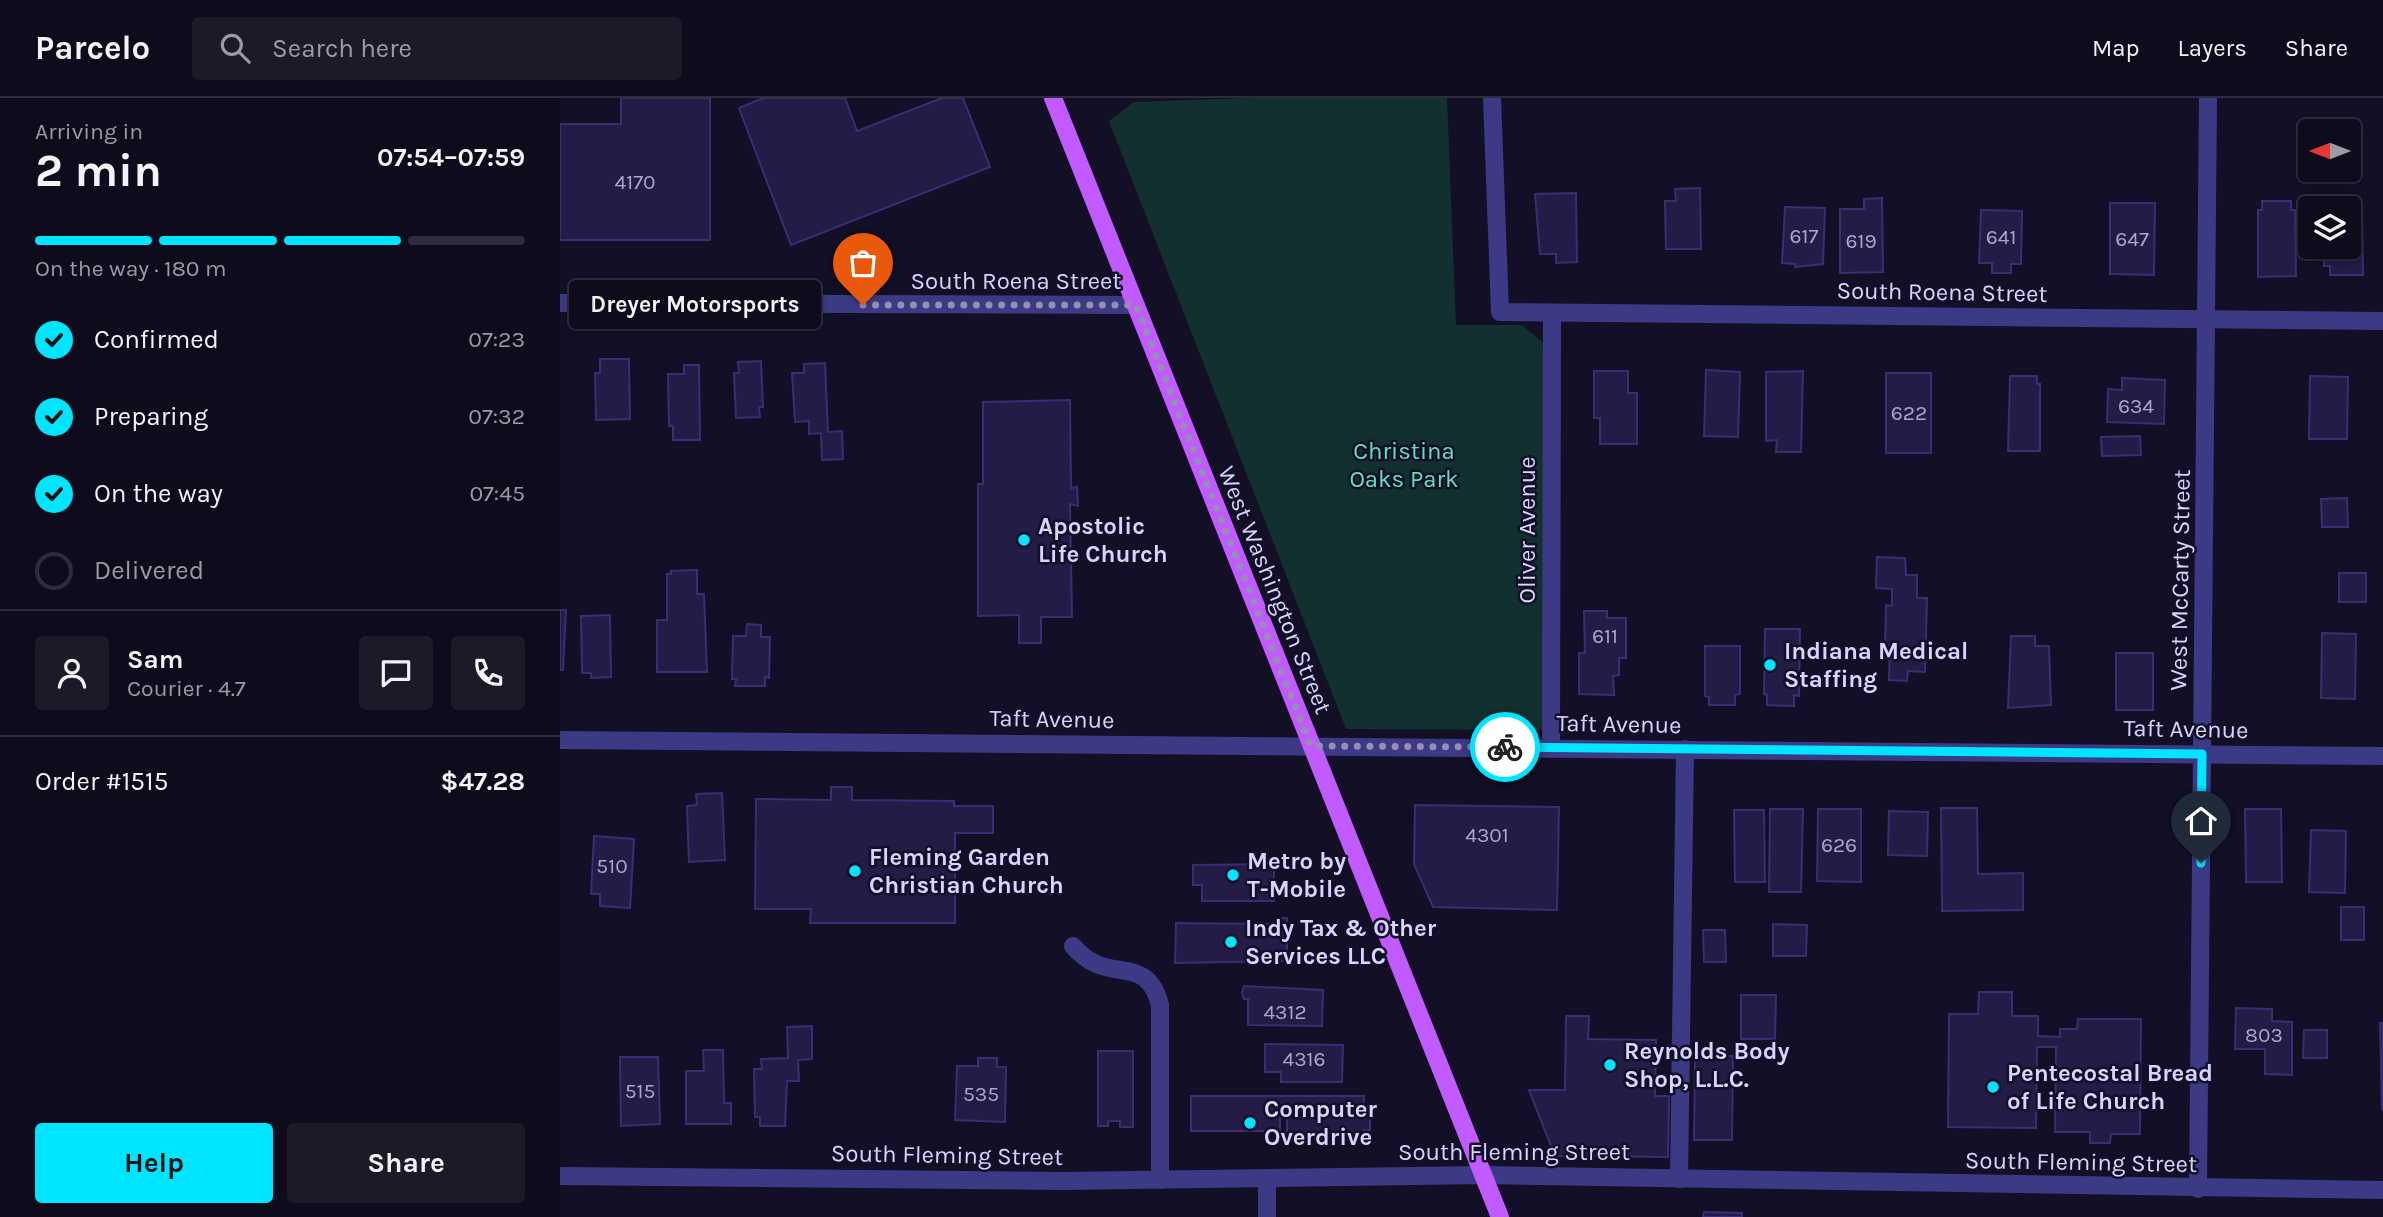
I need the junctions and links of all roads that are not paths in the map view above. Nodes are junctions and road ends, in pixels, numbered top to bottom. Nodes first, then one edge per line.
1 (1052, 98) edge
2 (1492, 98) edge
3 (2208, 98) edge
4 (560, 303) edge
5 (1136, 305) junction
6 (1552, 313) junction
7 (2208, 319) junction
8 (2383, 321) edge
9 (560, 740) edge
10 (1311, 746) junction
11 (1551, 748) junction
12 (1685, 749) junction
13 (2202, 754) junction
14 (2383, 756) edge
15 (1073, 946) dead end
16 (1483, 1175) junction
17 (560, 1176) edge
18 (1267, 1178) junction
19 (1679, 1179) junction
20 (1160, 1180) junction
21 (2199, 1189) junction
22 (2383, 1190) edge
23 (1267, 1217) edge
24 (1500, 1217) edge

1 - 5 main road, West Washington Street
2 - 6 street, South Roena Street
3 - 7 street, West McCarty Street
4 - 5 street, South Roena Street
5 - 10 main road, West Washington Street
6 - 7 street, South Roena Street
6 - 11 street, Oliver Avenue
7 - 8 street, South Roena Street
7 - 13 street, West McCarty Street
9 - 10 street, Taft Avenue
10 - 11 street, Taft Avenue
10 - 16 main road, West Washington Street
11 - 12 street, Taft Avenue
12 - 13 street, Taft Avenue
12 - 19 street
13 - 14 street, Taft Avenue
13 - 21 street, West McCarty Street
15 - 20 street
16 - 18 street, South Fleming Street
16 - 19 street, South Fleming Street
16 - 24 main road, West Washington Street
17 - 20 street, South Fleming Street
18 - 20 street, South Fleming Street
18 - 23 street
19 - 21 street, South Fleming Street
21 - 22 street, South Fleming Street

